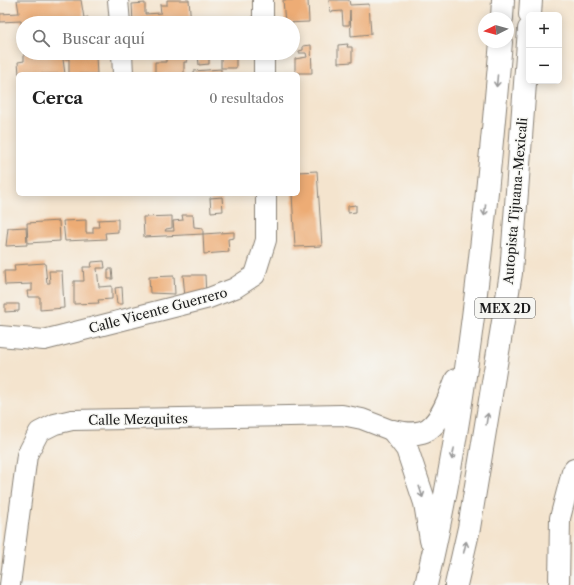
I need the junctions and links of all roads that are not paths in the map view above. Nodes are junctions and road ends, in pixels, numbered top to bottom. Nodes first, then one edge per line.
1 (118, 0) edge
2 (263, 0) edge
3 (503, 0) edge
4 (531, 0) edge
5 (502, 12) edge
6 (530, 12) edge
7 (119, 16) edge
8 (263, 16) edge
9 (500, 48) edge
10 (528, 48) edge
11 (122, 60) edge
12 (264, 60) edge
13 (123, 72) edge
14 (264, 72) edge
15 (266, 196) edge
16 (0, 336) edge
17 (470, 346) junction
18 (393, 431) junction
19 (574, 469) edge
20 (433, 555) junction
21 (10, 585) edge
22 (426, 585) edge
23 (456, 585) edge
24 (559, 585) edge

1 - 7 street
2 - 8 street
3 - 5 highway
4 - 6 highway
9 -> 17 highway, MEX 2D
23 -> 10 highway, Autopista Tijuana-Mexicali / MEX 2D
11 - 13 street
12 - 14 street
15 - 16 street, Calle Vicente Guerrero
17 - 18 highway
17 -> 20 highway, MEX 2D
18 -> 20 highway
18 - 21 street, Calle Mezquites
19 - 24 street
20 - 22 highway, MEX 2D

